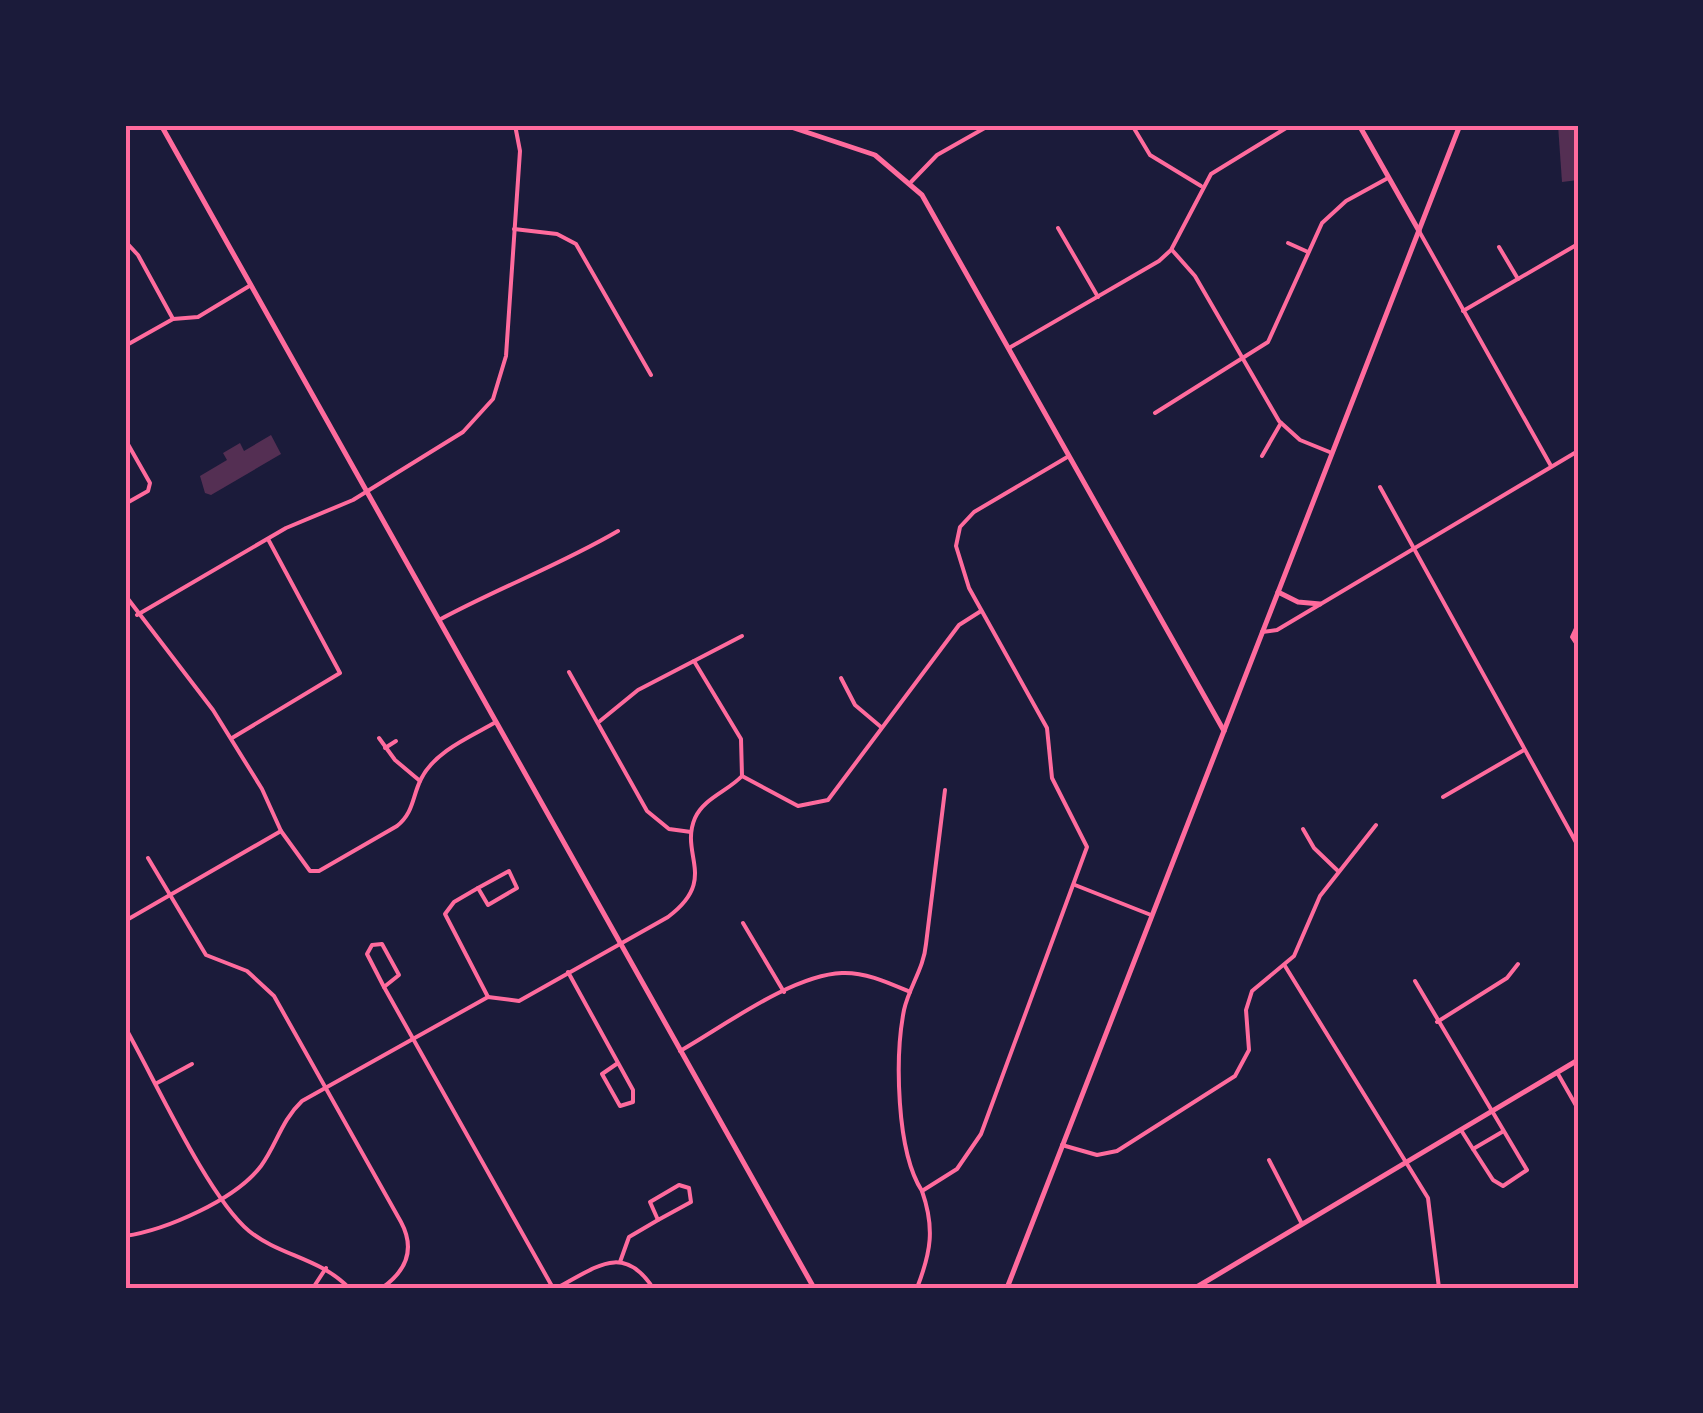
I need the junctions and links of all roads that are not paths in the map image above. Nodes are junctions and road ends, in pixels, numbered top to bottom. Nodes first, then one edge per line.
1 (161, 125) edge
2 (515, 125) edge
3 (785, 125) edge
4 (990, 125) edge
5 (1132, 125) edge
6 (1291, 125) edge
7 (1358, 125) edge
8 (1460, 125) edge
9 (1388, 178) junction
10 (911, 182) junction
11 (1201, 186) junction
12 (1058, 228) dead end
13 (514, 229) junction
14 (1419, 231) junction
15 (125, 241) edge
16 (1288, 243) dead end
17 (1578, 244) edge
18 (1499, 247) dead end
19 (1171, 250) junction
20 (1308, 252) junction
21 (1518, 279) junction
22 (251, 286) junction
23 (1098, 297) junction
24 (1463, 311) junction
25 (173, 319) junction
26 (125, 346) edge
27 (1009, 348) junction
28 (1243, 360) junction
29 (651, 375) dead end
30 (1155, 412) dead end
31 (1281, 424) junction
32 (125, 439) edge
33 (1578, 451) edge
34 (1332, 453) junction
35 (1070, 456) junction
36 (1262, 456) dead end
37 (1550, 466) junction
38 (1380, 487) dead end
39 (366, 491) junction
40 (125, 504) edge
41 (618, 532) dead end
42 (268, 539) junction
43 (1412, 550) junction
44 (1278, 592) junction
45 (125, 594) edge
46 (1320, 604) junction
47 (981, 611) junction
48 (136, 615) junction
49 (439, 620) junction
50 (1578, 624) edge
51 (1262, 632) junction
52 (742, 636) dead end
53 (1578, 646) edge
54 (694, 661) junction
55 (569, 672) dead end
56 (842, 678) dead end
57 (600, 721) junction
58 (496, 722) junction
59 (881, 726) junction
60 (1224, 730) junction
61 (232, 738) junction
62 (379, 738) dead end
63 (396, 741) dead end
64 (386, 748) junction
65 (1524, 750) junction
66 (742, 776) junction
67 (420, 781) junction
68 (946, 790) dead end
69 (1442, 797) dead end
70 (1376, 826) dead end
71 (1303, 829) dead end
72 (281, 831) junction
73 (691, 832) junction
74 (1578, 846) edge
75 (148, 858) dead end
76 (1338, 870) junction
77 (1075, 885) junction
78 (478, 888) junction
79 (169, 894) junction
80 (1151, 915) junction
81 (125, 921) edge
82 (743, 923) dead end
83 (620, 944) junction
84 (1518, 964) dead end
85 (1285, 966) junction
86 (568, 972) junction
87 (1415, 981) dead end
88 (384, 987) junction
89 (784, 992) junction
90 (910, 992) junction
91 (488, 996) junction
92 (1437, 1022) junction
93 (125, 1027) edge
94 (413, 1038) junction
95 (680, 1052) junction
96 (1578, 1060) edge
97 (618, 1063) junction
98 (192, 1064) dead end
99 (1557, 1073) junction
100 (157, 1083) junction
101 (326, 1088) junction
102 (1578, 1109) edge
103 (1489, 1113) junction
104 (1461, 1130) junction
105 (1502, 1132) junction
106 (1062, 1146) junction
107 (1473, 1149) junction
108 (1268, 1160) dead end
109 (1406, 1162) junction
110 (922, 1191) junction
111 (220, 1197) junction
112 (658, 1220) junction
113 (1302, 1224) junction
114 (125, 1236) edge
115 (620, 1262) junction
116 (326, 1268) junction
117 (313, 1288) edge
118 (349, 1288) edge
119 (382, 1288) edge
120 (555, 1288) edge
121 (653, 1288) edge
122 (814, 1288) edge
123 (918, 1288) edge
124 (1006, 1288) edge
125 (1195, 1288) edge
126 (1440, 1288) edge

1 - 22 street
2 - 13 street
3 - 10 street
4 - 10 street
5 - 11 street
6 - 11 street
7 - 9 street
8 - 14 street
9 - 14 street
9 - 20 street
10 - 27 street
11 - 19 street
12 - 23 street
13 - 29 street
13 - 39 street
14 - 24 street
14 - 34 street
15 - 25 street
16 - 20 street
17 - 21 street
18 - 21 street
19 - 23 street
19 - 28 street
20 - 28 street
21 - 24 street
22 - 25 street
22 - 39 street
23 - 27 street
24 - 37 street
25 - 26 street
27 - 35 street
28 - 30 street
28 - 31 street
31 - 34 street
31 - 36 street
32 - 40 street
33 - 37 street
34 - 44 street
35 - 47 street
35 - 60 street
37 - 43 street
38 - 43 street
39 - 42 street
39 - 49 street
41 - 49 street
42 - 48 street
42 - 61 street
43 - 46 street
43 - 65 street
44 - 46 street
44 - 51 street
45 - 48 street
46 - 51 street
47 - 59 street
47 - 77 street
48 - 61 street
49 - 58 street
50 - 53 street
51 - 60 street
52 - 54 street
54 - 57 street
54 - 66 street
55 - 57 street
56 - 59 street
57 - 73 street
58 - 67 street
58 - 83 street
59 - 66 street
60 - 80 street
61 - 72 street
62 - 64 street
63 - 64 street
64 - 67 street
65 - 69 street
65 - 74 street
66 - 73 street
67 - 72 street
68 - 90 street
70 - 76 street
71 - 76 street
72 - 79 street
73 - 83 street
75 - 79 street
76 - 85 street
77 - 80 street
77 - 110 street
78 - 78 street
78 - 91 street
79 - 81 street
79 - 101 street
80 - 106 street
82 - 89 street
83 - 86 street
83 - 95 street
84 - 92 street
85 - 106 street
85 - 109 street
86 - 91 street
86 - 97 street
87 - 92 street
88 - 88 street
88 - 94 street
89 - 90 street
89 - 95 street
90 - 110 street
91 - 94 street
92 - 103 street
93 - 100 street
94 - 101 street
94 - 120 street
95 - 122 street
96 - 99 street
97 - 97 street
98 - 100 street
99 - 102 street
99 - 103 street
100 - 111 street
101 - 111 street
101 - 119 street
103 - 104 street
103 - 105 street
104 - 107 street
104 - 109 street
105 - 107 street
105 - 107 street
106 - 124 street
108 - 113 street
109 - 113 street
109 - 126 street
110 - 123 street
111 - 114 street
111 - 116 street
112 - 112 street
112 - 115 street
113 - 125 street
115 - 120 street
115 - 121 street
116 - 117 street
116 - 118 street

